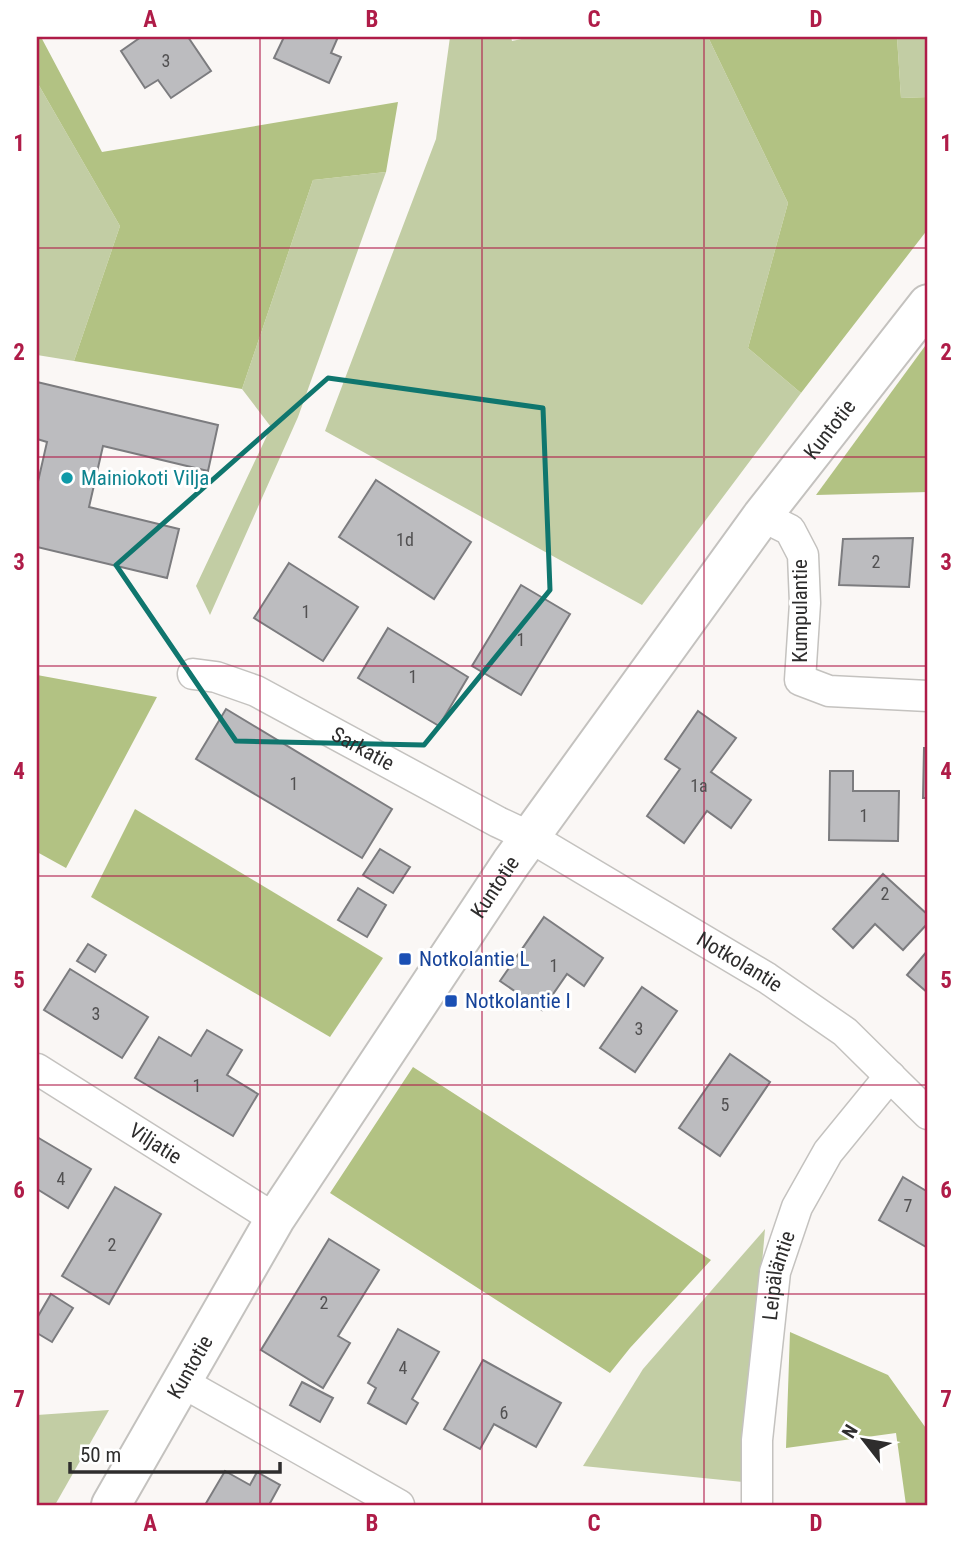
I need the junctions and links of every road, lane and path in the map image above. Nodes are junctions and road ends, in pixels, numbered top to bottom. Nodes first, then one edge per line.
1 (928, 304) edge
2 (762, 516) junction
3 (193, 674) dead end
4 (928, 696) edge
5 (530, 837) junction
6 (37, 1069) edge
7 (890, 1076) junction
8 (928, 1114) edge
9 (275, 1219) junction
10 (180, 1381) junction
11 (111, 1505) edge
12 (399, 1505) edge
13 (757, 1505) edge

1 - 2 street, Kuntotie
2 - 4 street, Kumpulantie
2 - 5 street, Kuntotie
3 - 5 street, Sarkatie
5 - 7 street, Notkolantie
5 - 9 street, Kuntotie
6 - 9 street, Viljatie
7 - 8 street, Notkolantie
7 - 13 street, Leipäläntie
9 - 10 street, Kuntotie
10 - 11 street, Kuntotie
10 - 12 street

